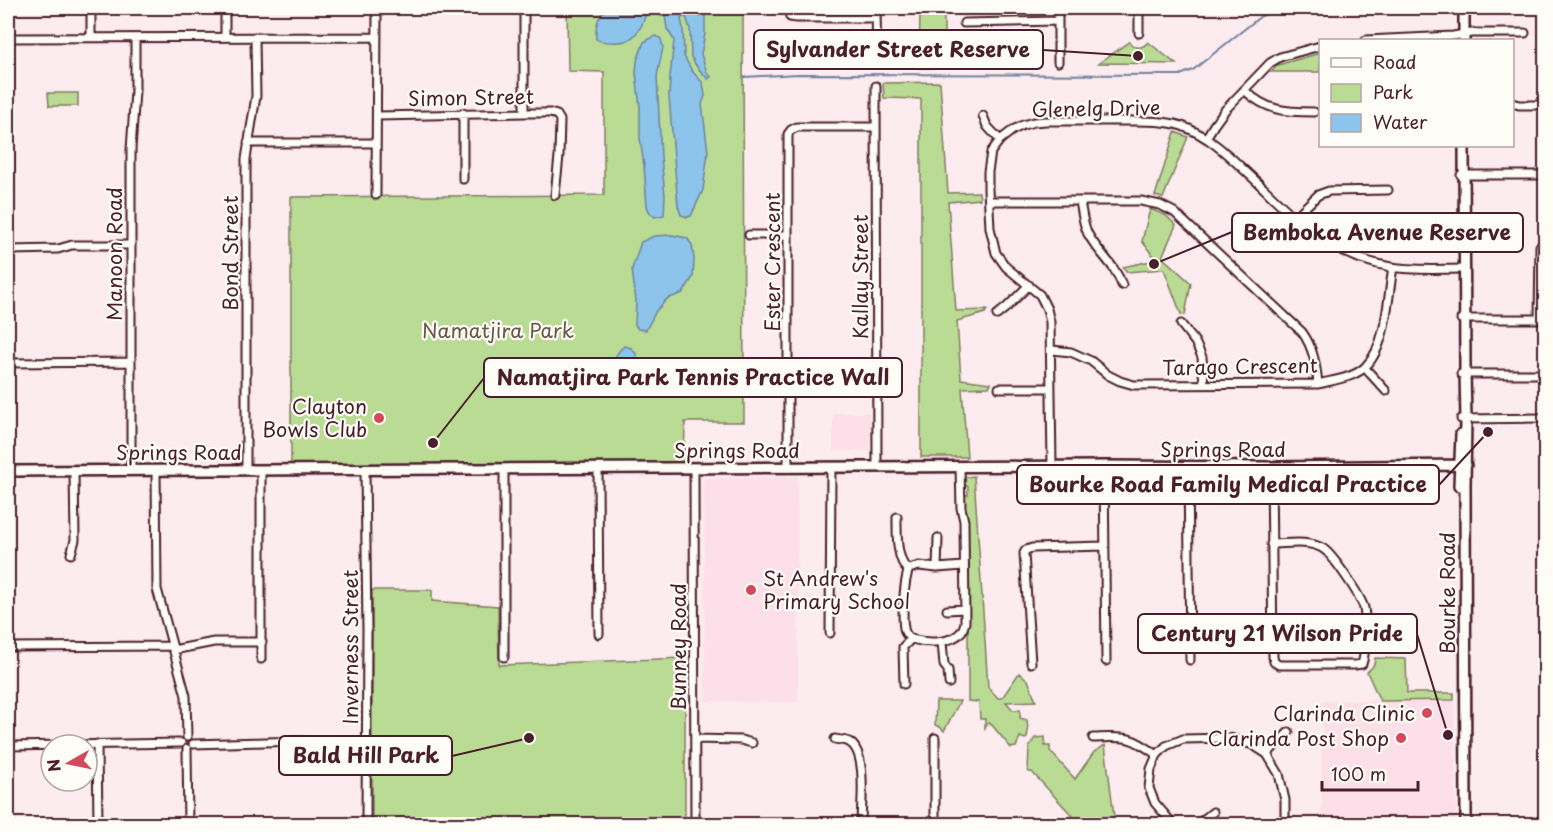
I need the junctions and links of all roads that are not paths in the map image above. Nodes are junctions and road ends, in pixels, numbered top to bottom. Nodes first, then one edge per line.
1 (91, 8) edge
2 (225, 8) edge
3 (376, 8) edge
4 (524, 8) edge
5 (788, 8) edge
6 (876, 8) edge
7 (1058, 8) edge
8 (1139, 8) edge
9 (1462, 8) edge
10 (876, 18) junction
11 (1058, 21) junction
12 (964, 23) dead end
13 (1139, 33) dead end
14 (1525, 33) dead end
15 (91, 37) junction
16 (377, 37) junction
17 (1462, 37) edge
18 (8, 38) edge
19 (135, 38) junction
20 (225, 38) junction
21 (255, 38) junction
22 (1398, 39) edge
23 (1319, 46) edge
24 (877, 62) dead end
25 (1058, 62) dead end
26 (876, 86) dead end
27 (1244, 90) junction
28 (1514, 103) edge
29 (1545, 105) edge
30 (1314, 112) dead end
31 (463, 113) junction
32 (524, 113) junction
33 (377, 116) junction
34 (983, 116) dead end
35 (876, 127) junction
36 (1206, 138) junction
37 (1000, 140) junction
38 (248, 143) junction
39 (376, 143) junction
40 (1462, 147) edge
41 (1462, 175) junction
42 (1545, 175) edge
43 (463, 178) dead end
44 (1388, 190) dead end
45 (376, 195) dead end
46 (555, 195) dead end
47 (989, 201) junction
48 (1080, 201) junction
49 (1294, 218) junction
50 (749, 235) dead end
51 (788, 235) junction
52 (130, 245) junction
53 (1540, 246) dead end
54 (9, 250) edge
55 (1393, 267) junction
56 (1462, 269) junction
57 (1029, 285) junction
58 (1122, 285) dead end
59 (997, 315) dead end
60 (1463, 319) junction
61 (1542, 319) edge
62 (1181, 324) dead end
63 (1052, 350) junction
64 (131, 362) junction
65 (8, 363) edge
66 (1365, 368) junction
67 (1463, 374) junction
68 (1545, 374) edge
69 (1204, 384) junction
70 (1318, 384) junction
71 (999, 388) dead end
72 (1051, 388) junction
73 (1386, 390) dead end
74 (1464, 418) junction
75 (1545, 418) edge
76 (1463, 465) junction
77 (1052, 466) junction
78 (1104, 466) junction
79 (1188, 466) junction
80 (831, 467) junction
81 (877, 467) junction
82 (960, 467) junction
83 (1270, 467) junction
84 (694, 468) junction
85 (788, 468) junction
86 (365, 469) junction
87 (504, 469) junction
88 (598, 469) junction
89 (131, 470) junction
90 (156, 470) junction
91 (246, 470) junction
92 (261, 470) junction
93 (8, 471) edge
94 (74, 471) junction
95 (897, 517) dead end
96 (1545, 536) edge
97 (938, 538) dead end
98 (1271, 544) junction
99 (1104, 546) junction
100 (1545, 550) edge
101 (71, 554) dead end
102 (964, 566) junction
103 (938, 568) junction
104 (908, 571) junction
105 (965, 609) junction
106 (946, 610) dead end
107 (830, 633) dead end
108 (599, 634) dead end
109 (911, 639) junction
110 (262, 642) junction
111 (942, 642) junction
112 (8, 647) edge
113 (172, 648) junction
114 (504, 657) dead end
115 (261, 659) dead end
116 (1190, 660) dead end
117 (1106, 661) dead end
118 (1031, 663) dead end
119 (949, 683) dead end
120 (904, 684) dead end
121 (1289, 732) dead end
122 (187, 737) junction
123 (935, 738) dead end
124 (1093, 738) dead end
125 (695, 739) junction
126 (835, 739) dead end
127 (303, 741) dead end
128 (181, 743) junction
129 (752, 743) dead end
130 (99, 744) edge
131 (39, 745) edge
132 (8, 746) edge
133 (190, 746) junction
134 (1267, 754) junction
135 (1157, 755) junction
136 (98, 793) edge
137 (1213, 812) dead end
138 (10, 825) edge
139 (98, 825) edge
140 (188, 825) edge
141 (366, 825) edge
142 (695, 825) edge
143 (861, 825) edge
144 (935, 825) edge
145 (1173, 825) edge
146 (1198, 825) edge
147 (1285, 825) edge
148 (1460, 825) edge
149 (1466, 825) edge

1 - 15 street
2 - 20 street
3 - 16 street
4 - 32 street
5 - 10 street
6 - 10 street
7 - 11 street
8 - 13 street
9 - 17 main road
10 - 24 street
11 - 12 street
11 - 25 street
14 - 17 street
15 - 18 street
15 - 19 street
16 - 21 street
16 - 33 street
17 - 22 street
18 - 54 street
19 - 20 street
19 - 52 street, Manoon Road
20 - 21 street
21 - 38 street, Bond Street
23 - 27 street
26 - 35 street, Kallay Street
27 - 30 street
27 - 36 street
28 - 29 street
31 - 32 street, Simon Street
31 - 33 street, Simon Street
31 - 43 street
32 - 46 street, Simon Street
33 - 39 street
34 - 37 street
35 - 51 street, Ester Crescent
35 - 81 street, Kallay Street
36 - 37 street, Glenelg Drive
36 - 49 street, Glenelg Drive
37 - 47 street
38 - 39 street
38 - 91 street, Bond Street
39 - 45 street
40 - 41 main road, Bourke Road
41 - 42 street
41 - 56 main road, Bourke Road
44 - 49 street
47 - 48 street
47 - 57 street
48 - 58 street
48 - 70 street
49 - 55 street, Glenelg Drive
50 - 51 street
51 - 85 street, Ester Crescent
52 - 54 street
52 - 64 street, Manoon Road
53 - 61 street
55 - 56 street, Glenelg Drive
55 - 66 street
56 - 60 main road, Bourke Road
57 - 59 street
57 - 63 street
60 - 61 street
60 - 67 main road, Bourke Road
62 - 69 street
63 - 69 street, Tarago Crescent
63 - 72 street
64 - 65 street
64 - 89 street, Manoon Road
66 - 70 street, Tarago Crescent
66 - 73 street
67 - 68 street
67 - 74 main road, Bourke Road
69 - 70 street, Tarago Crescent
71 - 72 street
72 - 77 street
74 - 75 street
74 - 76 main road, Bourke Road
76 - 83 main road, Springs Road
76 - 148 main road, Bourke Road
76 - 149 main road, Bourke Road
77 - 78 main road, Springs Road
77 - 82 main road, Springs Road
78 - 79 main road, Springs Road
78 - 99 street
79 - 83 main road, Springs Road
79 - 116 street
80 - 81 main road, Springs Road
80 - 85 main road, Springs Road
80 - 107 street
81 - 82 main road, Springs Road
82 - 102 street
83 - 98 street
84 - 85 main road, Springs Road
84 - 88 main road, Springs Road
84 - 125 street, Bunney Road
86 - 87 main road, Springs Road
86 - 92 main road, Springs Road
86 - 141 street, Inverness Street
87 - 88 main road, Springs Road
87 - 114 street
88 - 108 street
89 - 90 main road, Springs Road
89 - 94 main road, Springs Road
90 - 91 main road, Springs Road
90 - 113 street
91 - 92 main road, Springs Road
92 - 110 street
93 - 94 main road, Springs Road
94 - 101 street
95 - 104 street
96 - 100 street
97 - 103 street
98 - 98 street
99 - 117 street
99 - 118 street
102 - 103 street
102 - 105 street
103 - 104 street
104 - 109 street
105 - 106 street
105 - 111 street
109 - 111 street
109 - 120 street
110 - 113 street
110 - 115 street
111 - 119 street
112 - 113 street
113 - 122 street
121 - 134 street
122 - 128 street
122 - 133 street
123 - 144 street
124 - 135 street
125 - 129 street
125 - 142 street, Bunney Road
126 - 143 street
127 - 133 street
128 - 130 street
128 - 133 street
131 - 132 street
132 - 138 street
133 - 140 street
134 - 135 street
134 - 147 street
135 - 145 street
136 - 139 street
137 - 146 street

